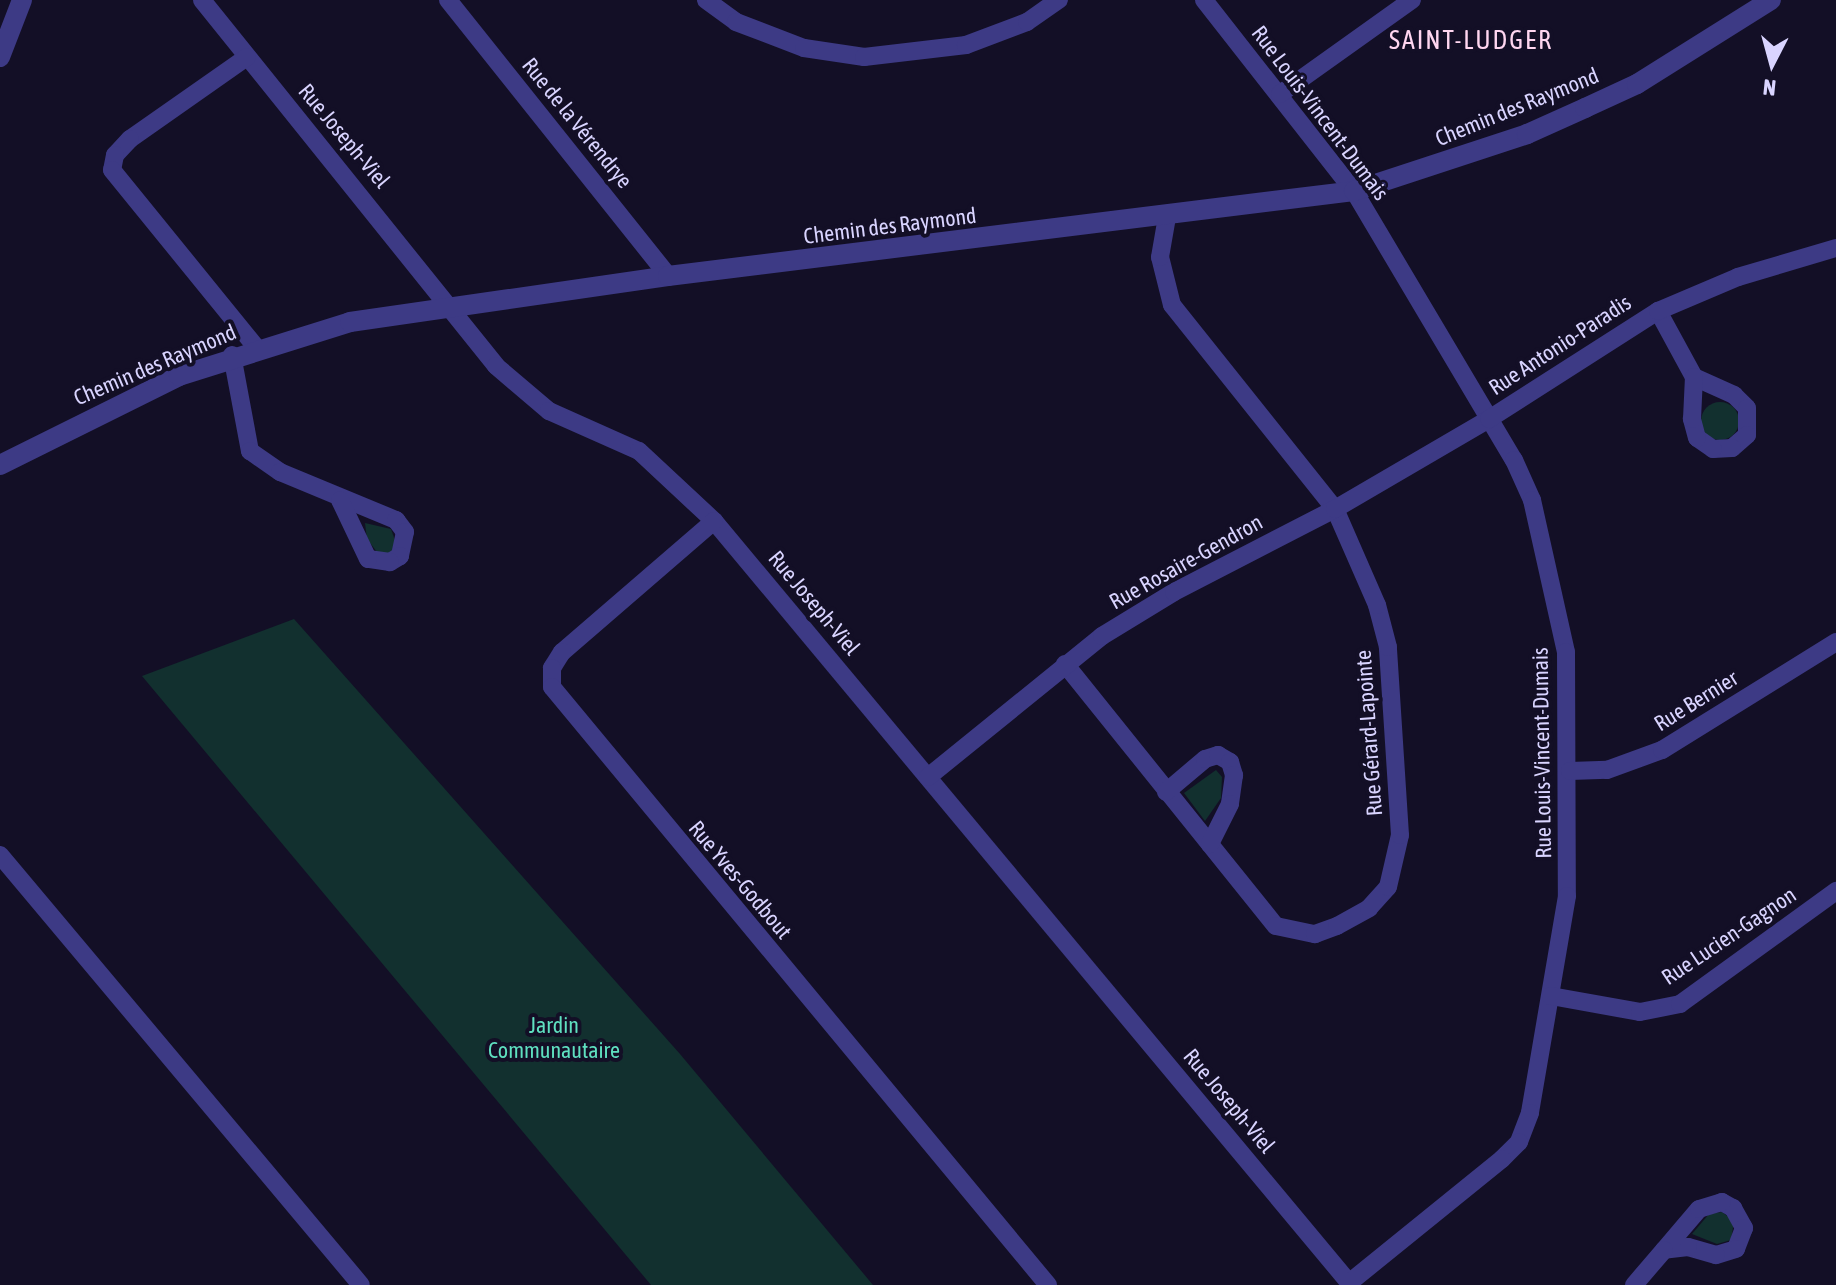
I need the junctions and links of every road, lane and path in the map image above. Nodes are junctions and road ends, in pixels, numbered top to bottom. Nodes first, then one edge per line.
1 (22, 0) edge
2 (202, 0) edge
3 (448, 0) edge
4 (706, 0) edge
5 (1059, 0) edge
6 (1204, 0) edge
7 (1412, 0) edge
8 (1771, 0) edge
9 (0, 57) edge
10 (247, 57) junction
11 (1280, 94) junction
12 (1354, 191) junction
13 (1167, 217) junction
14 (1836, 248) edge
15 (668, 276) junction
16 (452, 305) junction
17 (1658, 311) junction
18 (256, 347) junction
19 (232, 355) junction
20 (1694, 377) dead end
21 (1489, 419) junction
22 (0, 465) edge
23 (340, 500) dead end
24 (1335, 509) junction
25 (714, 521) junction
26 (1836, 642) edge
27 (1065, 664) junction
28 (1570, 771) junction
29 (928, 777) junction
30 (1166, 792) junction
31 (1210, 844) junction
32 (0, 855) edge
33 (1836, 891) edge
34 (1551, 996) junction
35 (1664, 1250) dead end
36 (1350, 1284) edge
37 (361, 1285) edge
38 (1048, 1285) edge
39 (1634, 1285) edge

1 - 9 street
2 - 10 street, Rue Joseph-Viel
3 - 15 street, Rue de la Vérendrye
4 - 5 street
6 - 11 street, Rue Louis-Vincent-Dumais
7 - 11 street
8 - 12 street, Chemin des Raymond
10 - 16 street, Rue Joseph-Viel
10 - 18 street
11 - 12 street, Rue Louis-Vincent-Dumais
12 - 13 street, Chemin des Raymond
12 - 21 street, Rue Louis-Vincent-Dumais
13 - 15 street, Chemin des Raymond
13 - 24 street, Rue Gérard-Lapointe
14 - 17 street, Rue Antonio-Paradis
15 - 16 street, Chemin des Raymond
16 - 18 street, Chemin des Raymond
16 - 25 street, Rue Joseph-Viel
17 - 20 street, Rue Antonio-Paradis
17 - 21 street, Rue Antonio-Paradis
18 - 19 street, Chemin des Raymond
19 - 22 street, Chemin des Raymond
19 - 23 street
21 - 24 street, Rue Rosaire-Gendron
21 - 28 street, Rue Louis-Vincent-Dumais
24 - 27 street, Rue Rosaire-Gendron
24 - 31 street, Rue Gérard-Lapointe
25 - 29 street, Rue Joseph-Viel
25 - 38 street, Rue Yves-Godbout
26 - 28 street, Rue Bernier
27 - 29 street, Rue Rosaire-Gendron
27 - 30 street, Rue Gérard-Lapointe
28 - 34 street, Rue Louis-Vincent-Dumais
29 - 36 street, Rue Joseph-Viel
30 - 31 street, Rue Gérard-Lapointe
30 - 31 street
32 - 37 street
33 - 34 street, Rue Lucien-Gagnon
34 - 36 street, Rue Louis-Vincent-Dumais
35 - 39 street

